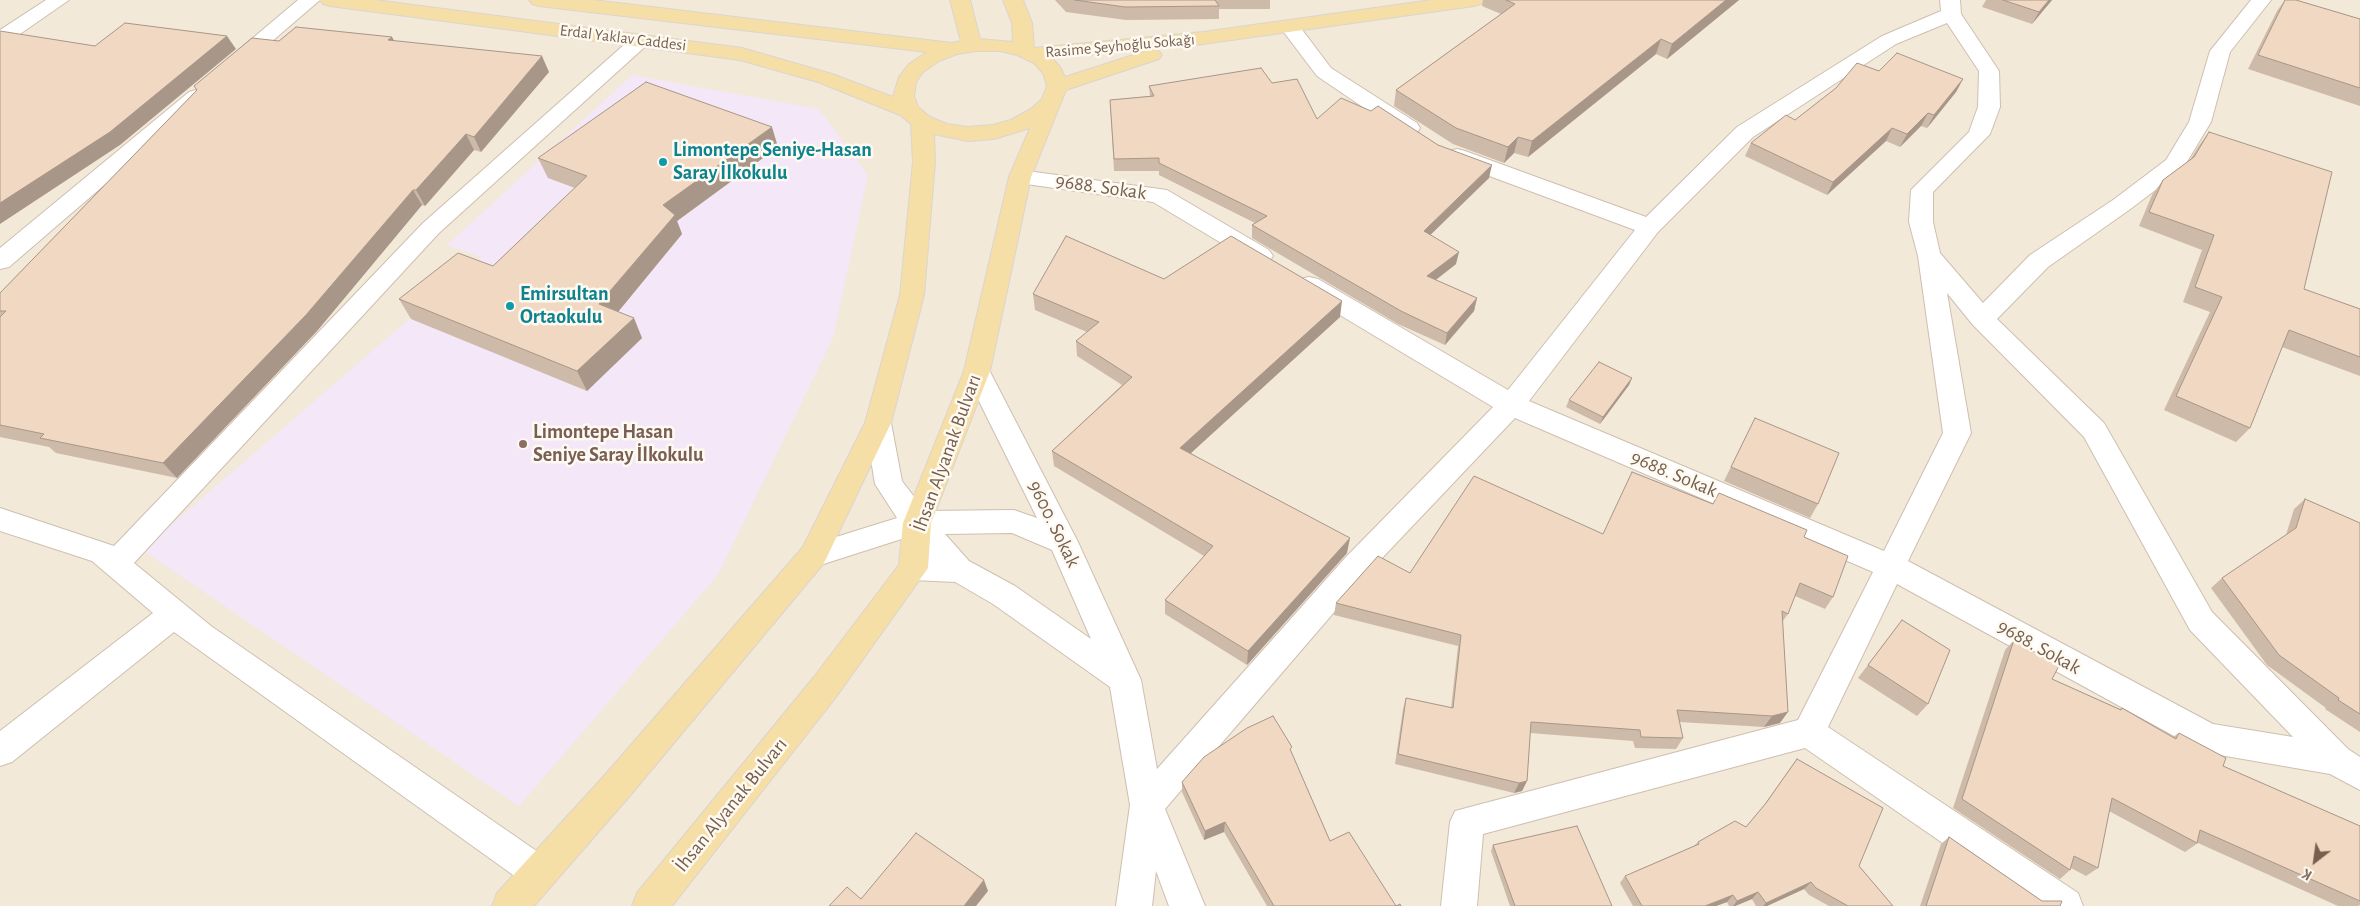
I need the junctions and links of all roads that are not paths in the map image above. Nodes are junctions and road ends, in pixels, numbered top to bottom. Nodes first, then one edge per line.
1 (59, 0) edge
2 (310, 0) edge
3 (330, 0) edge
4 (539, 0) edge
5 (960, 0) edge
6 (1013, 0) edge
7 (1474, 0) edge
8 (2261, 0) edge
9 (1950, 7) edge
10 (1290, 27) junction
11 (1203, 38) junction
12 (0, 39) edge
13 (641, 40) junction
14 (962, 47) junction
15 (1028, 52) junction
16 (1055, 93) junction
17 (915, 116) junction
18 (1020, 177) junction
19 (1650, 227) junction
20 (1929, 255) junction
21 (0, 261) edge
22 (1982, 319) junction
23 (977, 371) junction
24 (1511, 405) junction
25 (878, 423) junction
26 (0, 518) edge
27 (917, 523) junction
28 (1064, 542) junction
29 (814, 555) junction
30 (115, 564) junction
31 (1892, 567) junction
32 (913, 568) junction
33 (959, 570) junction
34 (174, 614) junction
35 (1125, 680) junction
36 (1809, 732) junction
37 (0, 751) edge
38 (2336, 760) junction
39 (2360, 775) edge
40 (1146, 805) junction
41 (539, 873) junction
42 (510, 906) edge
43 (650, 906) edge
44 (1134, 906) edge
45 (1188, 906) edge
46 (1459, 906) edge
47 (2065, 906) edge

1 - 12 street
2 - 21 street
3 - 13 main road, Erdal Yaklav Caddesi
4 - 14 main road, Erdal Yaklav Caddesi
5 - 14 main road
6 - 15 main road
7 - 10 main road
8 - 22 street
9 - 19 street
9 - 20 street
10 - 11 main road
10 - 19 street
11 - 15 main road, Rasime Şeyhoğlu Sokağı
11 - 16 main road, Rasime Şeyhoğlu Sokağı
13 - 17 main road, Erdal Yaklav Caddesi
13 - 30 street
14 - 15 main road
14 - 17 main road
15 - 16 main road
16 - 17 main road
16 - 18 main road, İhsan Alyanak Bulvarı
17 - 25 main road
18 - 23 main road, İhsan Alyanak Bulvarı
18 - 24 street, 9688. Sokak
19 - 24 street
20 - 22 street
20 - 31 street
22 - 38 street
23 - 27 main road, İhsan Alyanak Bulvarı
23 - 28 street, 9600. Sokak
24 - 31 street, 9688. Sokak
24 - 40 street
25 - 27 street
25 - 29 main road
26 - 30 street
27 - 28 street
27 - 29 street
27 - 32 main road, İhsan Alyanak Bulvarı
27 - 33 street
28 - 35 street, 9600. Sokak
29 - 41 main road
30 - 34 street
31 - 36 street
31 - 38 street, 9688. Sokak
32 - 33 street
32 - 43 main road, İhsan Alyanak Bulvarı
33 - 35 street
34 - 37 street
34 - 41 street
35 - 40 street, 9600. Sokak
36 - 46 street
36 - 47 street
38 - 39 street
40 - 44 street
40 - 45 street
41 - 42 main road

